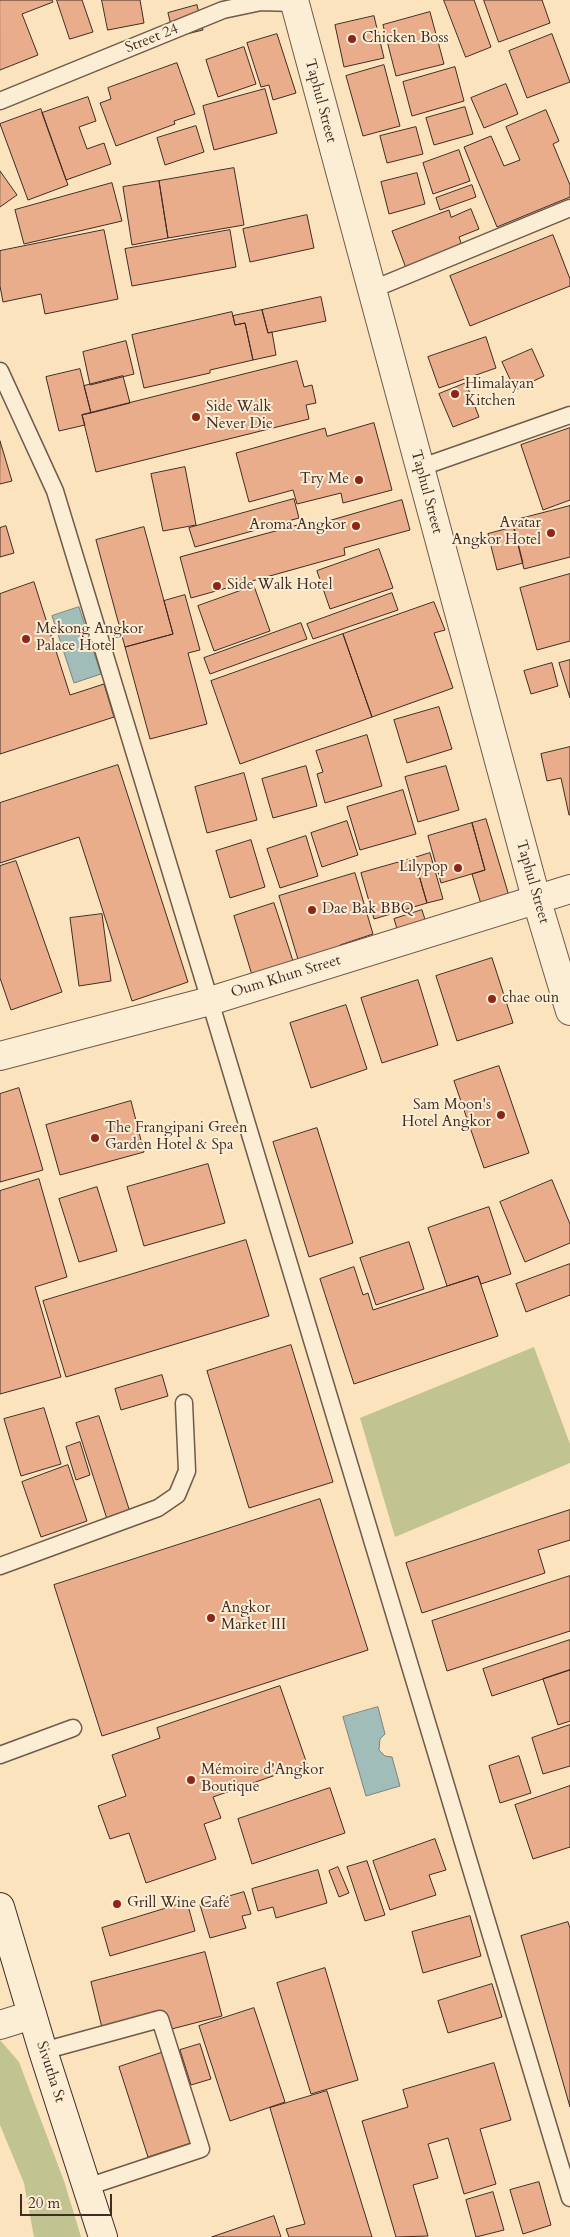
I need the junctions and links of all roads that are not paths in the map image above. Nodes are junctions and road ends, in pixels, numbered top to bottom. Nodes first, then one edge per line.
1 (299, 1) edge
2 (0, 101) edge
3 (570, 208) edge
4 (371, 290) junction
5 (0, 371) edge
6 (570, 415) edge
7 (419, 468) junction
8 (570, 889) edge
9 (536, 898) junction
10 (210, 1000) junction
11 (570, 1011) edge
12 (0, 1056) edge
13 (184, 1403) dead end
14 (0, 1566) edge
15 (73, 1728) dead end
16 (0, 1754) edge
17 (0, 1907) edge
18 (32, 2015) junction
19 (0, 2025) edge
20 (43, 2051) junction
21 (87, 2187) junction
22 (570, 2198) edge
23 (102, 2237) edge

1 - 2 lane, Street 24
1 - 4 street, Taphul Street
3 - 4 lane
4 - 7 street, Taphul Street
5 - 10 lane
6 - 7 lane
7 - 9 street, Taphul Street
8 - 9 street, Oum Khun Street
9 - 10 street, Oum Khun Street
9 - 11 street, Taphul Street
10 - 12 street, Oum Khun Street
10 - 22 lane
13 - 14 lane
15 - 16 lane
17 - 18 street, Sivutha St
18 - 19 street
18 - 20 street, Sivutha St
20 - 21 street, Sivutha St
20 - 21 lane
21 - 23 street, Sivutha St

